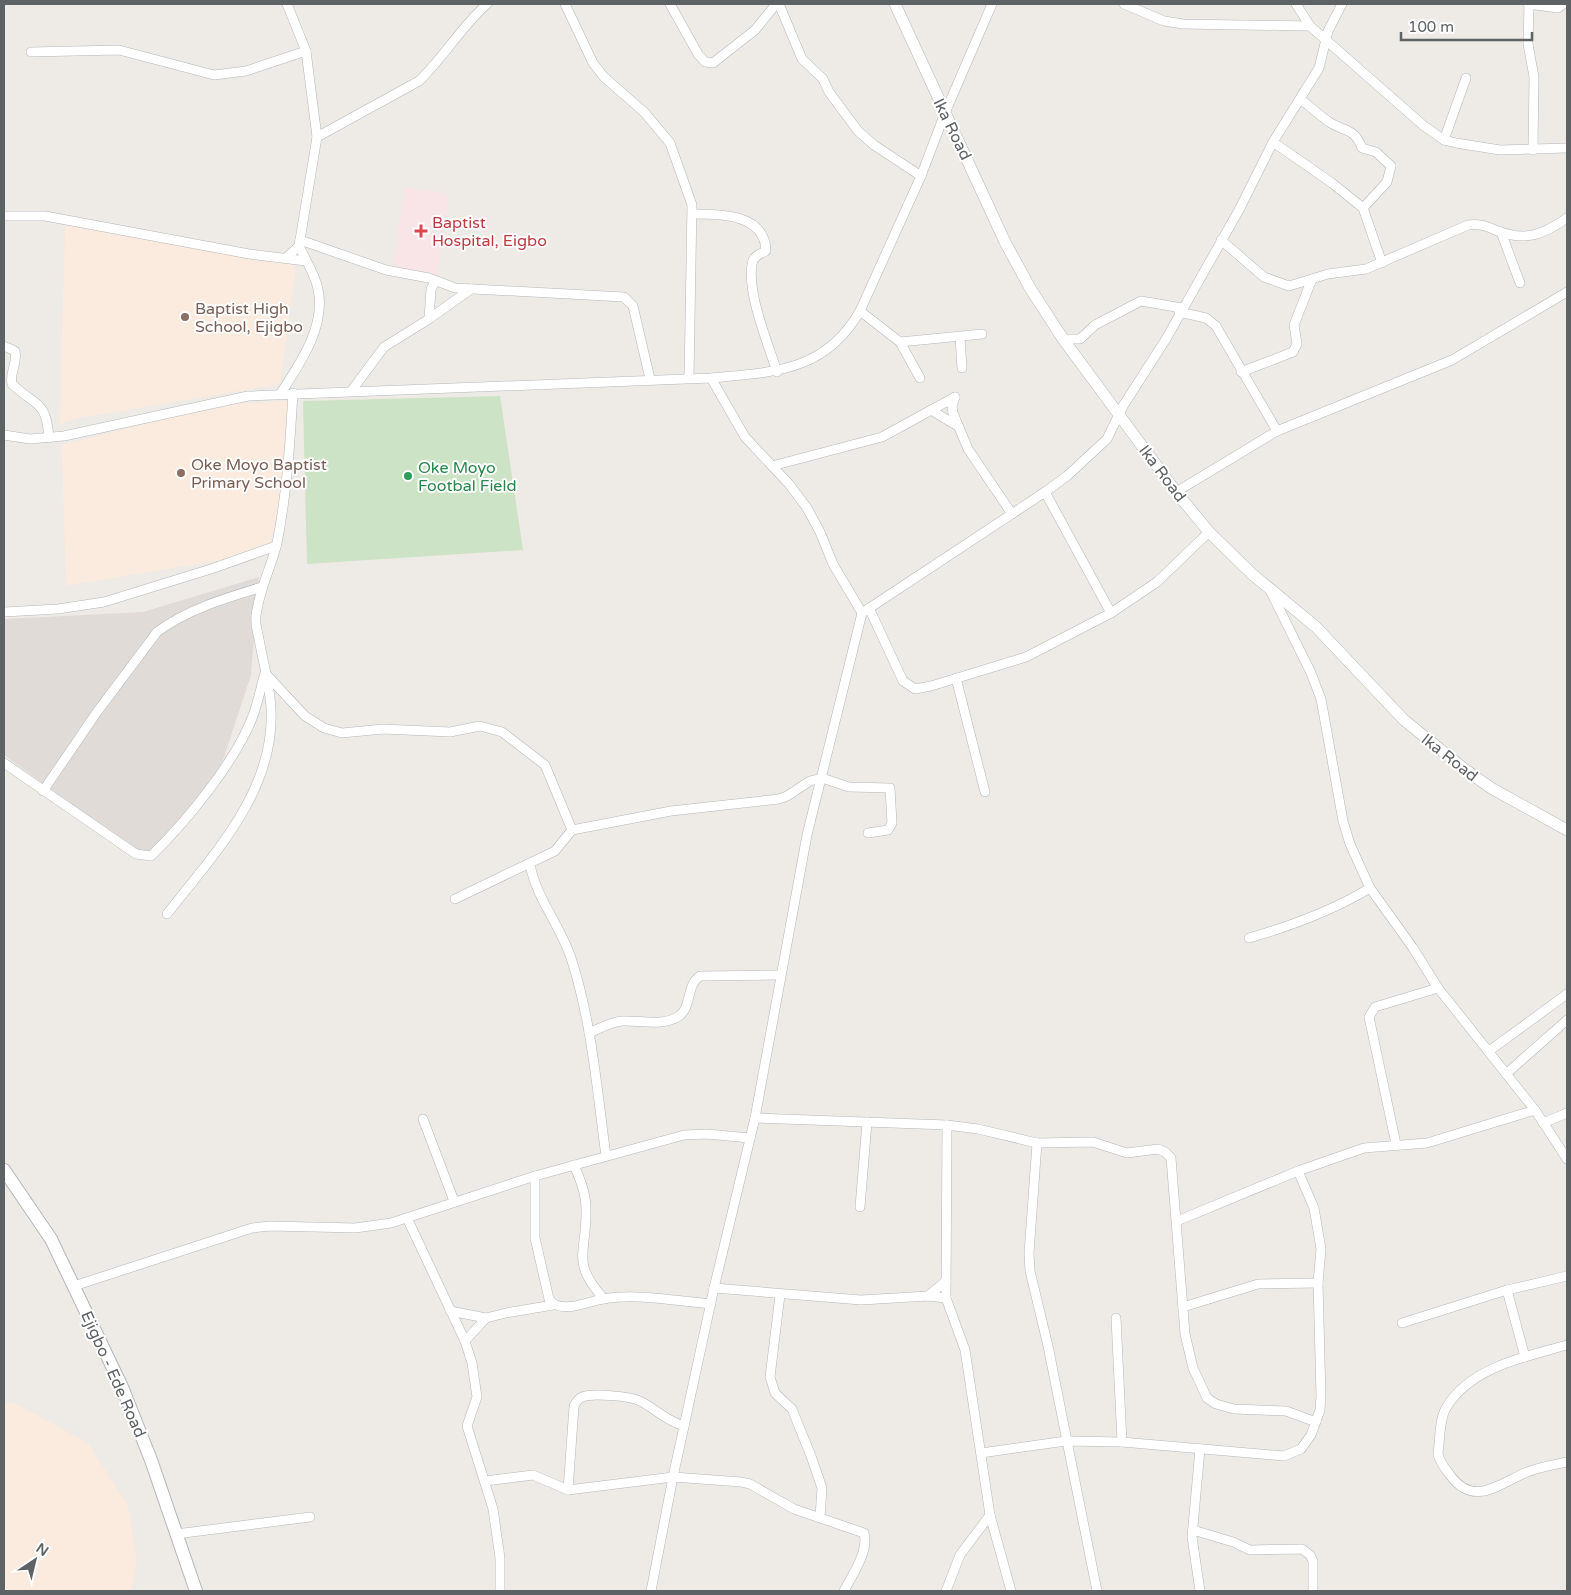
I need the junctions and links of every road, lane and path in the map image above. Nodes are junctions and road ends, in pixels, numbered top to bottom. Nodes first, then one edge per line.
1 (287, 4) edge
2 (487, 4) edge
3 (565, 4) edge
4 (670, 4) edge
5 (777, 4) edge
6 (895, 4) edge
7 (992, 4) edge
8 (1124, 4) edge
9 (1296, 4) edge
10 (1342, 4) edge
11 (1529, 4) edge
12 (1563, 4) edge
13 (1310, 26) junction
14 (1326, 40) junction
15 (306, 51) junction
16 (31, 52) dead end
17 (1466, 78) dead end
18 (1300, 99) junction
19 (945, 113) junction
20 (317, 137) junction
21 (1444, 140) junction
22 (1273, 142) junction
23 (1567, 148) edge
24 (1533, 150) junction
25 (921, 176) junction
26 (1363, 208) junction
27 (694, 214) junction
28 (4, 216) edge
29 (1567, 218) edge
30 (1501, 232) junction
31 (1221, 240) junction
32 (300, 243) junction
33 (286, 258) junction
34 (306, 261) junction
35 (1382, 263) junction
36 (1312, 279) junction
37 (435, 282) junction
38 (1520, 283) dead end
39 (472, 289) junction
40 (1567, 292) edge
41 (1181, 310) junction
42 (860, 311) junction
43 (429, 319) junction
44 (982, 334) dead end
45 (960, 337) junction
46 (1063, 339) junction
47 (900, 342) junction
48 (4, 346) edge
49 (962, 368) dead end
50 (777, 372) junction
51 (1241, 372) junction
52 (689, 378) junction
53 (712, 378) junction
54 (920, 378) dead end
55 (650, 379) junction
56 (352, 390) junction
57 (281, 393) junction
58 (294, 393) junction
59 (931, 410) junction
60 (1120, 414) junction
61 (959, 427) junction
62 (1276, 431) junction
63 (4, 435) edge
64 (49, 438) junction
65 (772, 466) junction
66 (1045, 492) junction
67 (1176, 492) junction
68 (1012, 514) junction
69 (1209, 532) junction
70 (276, 546) junction
71 (262, 587) junction
72 (1269, 587) junction
73 (865, 610) junction
74 (4, 612) edge
75 (1111, 613) junction
76 (265, 673) junction
77 (956, 678) junction
78 (4, 763) edge
79 (822, 778) junction
80 (43, 791) junction
81 (985, 792) dead end
82 (572, 830) junction
83 (1567, 830) edge
84 (868, 833) dead end
85 (530, 864) junction
86 (1370, 888) junction
87 (455, 899) dead end
88 (167, 914) dead end
89 (1248, 938) dead end
90 (780, 975) junction
91 (1438, 988) junction
92 (1567, 994) edge
93 (1567, 1020) edge
94 (589, 1033) junction
95 (1489, 1051) junction
96 (1506, 1074) junction
97 (1535, 1110) junction
98 (1567, 1113) edge
99 (755, 1118) junction
100 (424, 1119) dead end
101 (867, 1122) junction
102 (1543, 1123) junction
103 (947, 1125) junction
104 (750, 1138) junction
105 (1036, 1143) junction
106 (1396, 1144) junction
107 (606, 1156) junction
108 (1567, 1159) edge
109 (574, 1165) junction
110 (4, 1170) edge
111 (1298, 1171) junction
112 (535, 1176) junction
113 (454, 1201) junction
114 (860, 1208) dead end
115 (407, 1218) junction
116 (1177, 1221) junction
117 (1567, 1276) edge
118 (946, 1281) junction
119 (1318, 1282) junction
120 (74, 1286) junction
121 (714, 1288) junction
122 (1507, 1290) junction
123 (780, 1295) junction
124 (928, 1296) junction
125 (946, 1298) junction
126 (604, 1299) junction
127 (711, 1304) junction
128 (553, 1305) junction
129 (1183, 1307) junction
130 (450, 1311) junction
131 (486, 1318) junction
132 (1116, 1318) dead end
133 (1402, 1323) dead end
134 (465, 1342) junction
135 (1567, 1345) edge
136 (1525, 1357) junction
137 (1316, 1422) junction
138 (684, 1426) junction
139 (1066, 1441) junction
140 (1122, 1442) junction
141 (1200, 1450) junction
142 (981, 1453) junction
143 (1567, 1462) edge
144 (672, 1477) junction
145 (485, 1481) junction
146 (568, 1490) junction
147 (990, 1515) junction
148 (310, 1517) dead end
149 (820, 1517) junction
150 (1193, 1530) junction
151 (176, 1534) junction
152 (196, 1591) edge
153 (500, 1591) edge
154 (651, 1591) edge
155 (844, 1591) edge
156 (946, 1591) edge
157 (1011, 1591) edge
158 (1097, 1591) edge
159 (1200, 1591) edge
160 (1313, 1591) edge

1 - 15 street
2 - 20 street
3 - 27 street
4 - 5 street
5 - 25 street
6 - 19 street, Ika Road
7 - 19 street
8 - 13 street
9 - 13 street
10 - 14 street
11 - 12 street
11 - 24 street
13 - 14 street
14 - 18 street
14 - 21 street
15 - 16 street
15 - 20 street
17 - 21 street
18 - 22 street
18 - 26 street
19 - 25 street
19 - 46 street, Ika Road
20 - 32 street
21 - 24 street
22 - 26 street
22 - 31 street
23 - 24 street
25 - 42 street
26 - 35 street
27 - 50 street
27 - 52 street
28 - 33 street
29 - 30 street
30 - 35 street
30 - 38 street
31 - 36 street
31 - 41 street
32 - 33 street
32 - 34 street
32 - 37 street
33 - 34 street
34 - 57 street
35 - 36 street
36 - 51 street
37 - 39 street
37 - 43 street
39 - 43 street
39 - 55 street
40 - 62 street
41 - 46 street
41 - 51 street
41 - 60 street
42 - 47 street
42 - 50 street
43 - 56 street
44 - 45 street
45 - 47 street
45 - 49 street
46 - 60 street, Ika Road
47 - 54 street
48 - 64 street
50 - 53 street
51 - 62 street
52 - 53 street
52 - 55 street
53 - 65 street
55 - 56 street
56 - 58 street
57 - 58 street
57 - 64 street
58 - 70 street
59 - 61 street
59 - 61 street
59 - 65 street
60 - 66 street
60 - 67 street, Ika Road
61 - 68 street
62 - 67 street
63 - 64 street
65 - 73 street
66 - 68 street
66 - 75 street
67 - 69 street, Ika Road
68 - 73 street
69 - 72 street, Ika Road
69 - 75 street
70 - 71 street
70 - 74 street
71 - 76 street
71 - 80 street
72 - 83 street, Ika Road
72 - 86 street
73 - 77 street
73 - 79 street
75 - 77 street
76 - 80 street
76 - 82 street
76 - 88 street
77 - 81 street
78 - 80 street
79 - 82 street
79 - 84 street
79 - 90 street
82 - 85 street
85 - 87 street
85 - 94 street
86 - 89 street
86 - 91 street
90 - 94 street
90 - 99 street
91 - 95 street
91 - 106 street
92 - 95 street
93 - 96 street
94 - 107 street
95 - 96 street
96 - 97 street
97 - 102 street
97 - 106 street
98 - 102 street
99 - 101 street
99 - 104 street
100 - 113 street
101 - 103 street
101 - 114 street
102 - 108 street
103 - 105 street
103 - 118 street
104 - 107 street
104 - 121 street
105 - 116 street
105 - 139 street
106 - 111 street
107 - 109 street
109 - 112 street
109 - 126 street
110 - 120 main road, Ejigbo - Ede Road
111 - 116 street
111 - 119 street
112 - 113 street
112 - 128 street
113 - 115 street
115 - 120 street
115 - 130 street
116 - 129 street
117 - 122 street
118 - 124 street
118 - 125 street
119 - 129 street
119 - 137 street
120 - 151 main road, Ejigbo - Ede Road
121 - 123 street
121 - 127 street
122 - 133 street
122 - 136 street
123 - 124 street
123 - 149 street
124 - 125 street
125 - 142 street
126 - 127 street
126 - 128 street
127 - 138 street
128 - 131 street
129 - 137 street
130 - 131 street
130 - 134 street
131 - 134 street
132 - 140 street
134 - 145 street
135 - 136 street
136 - 143 street
137 - 141 street
138 - 144 street
138 - 146 street
139 - 140 street
139 - 142 street
139 - 158 street
140 - 141 street
141 - 150 street
142 - 147 street
144 - 146 street
144 - 149 street
144 - 154 street
145 - 146 street
145 - 153 street
147 - 156 street
147 - 157 street
148 - 151 street
149 - 155 street
150 - 159 street
150 - 160 street
151 - 152 main road, Ejigbo - Ede Road

